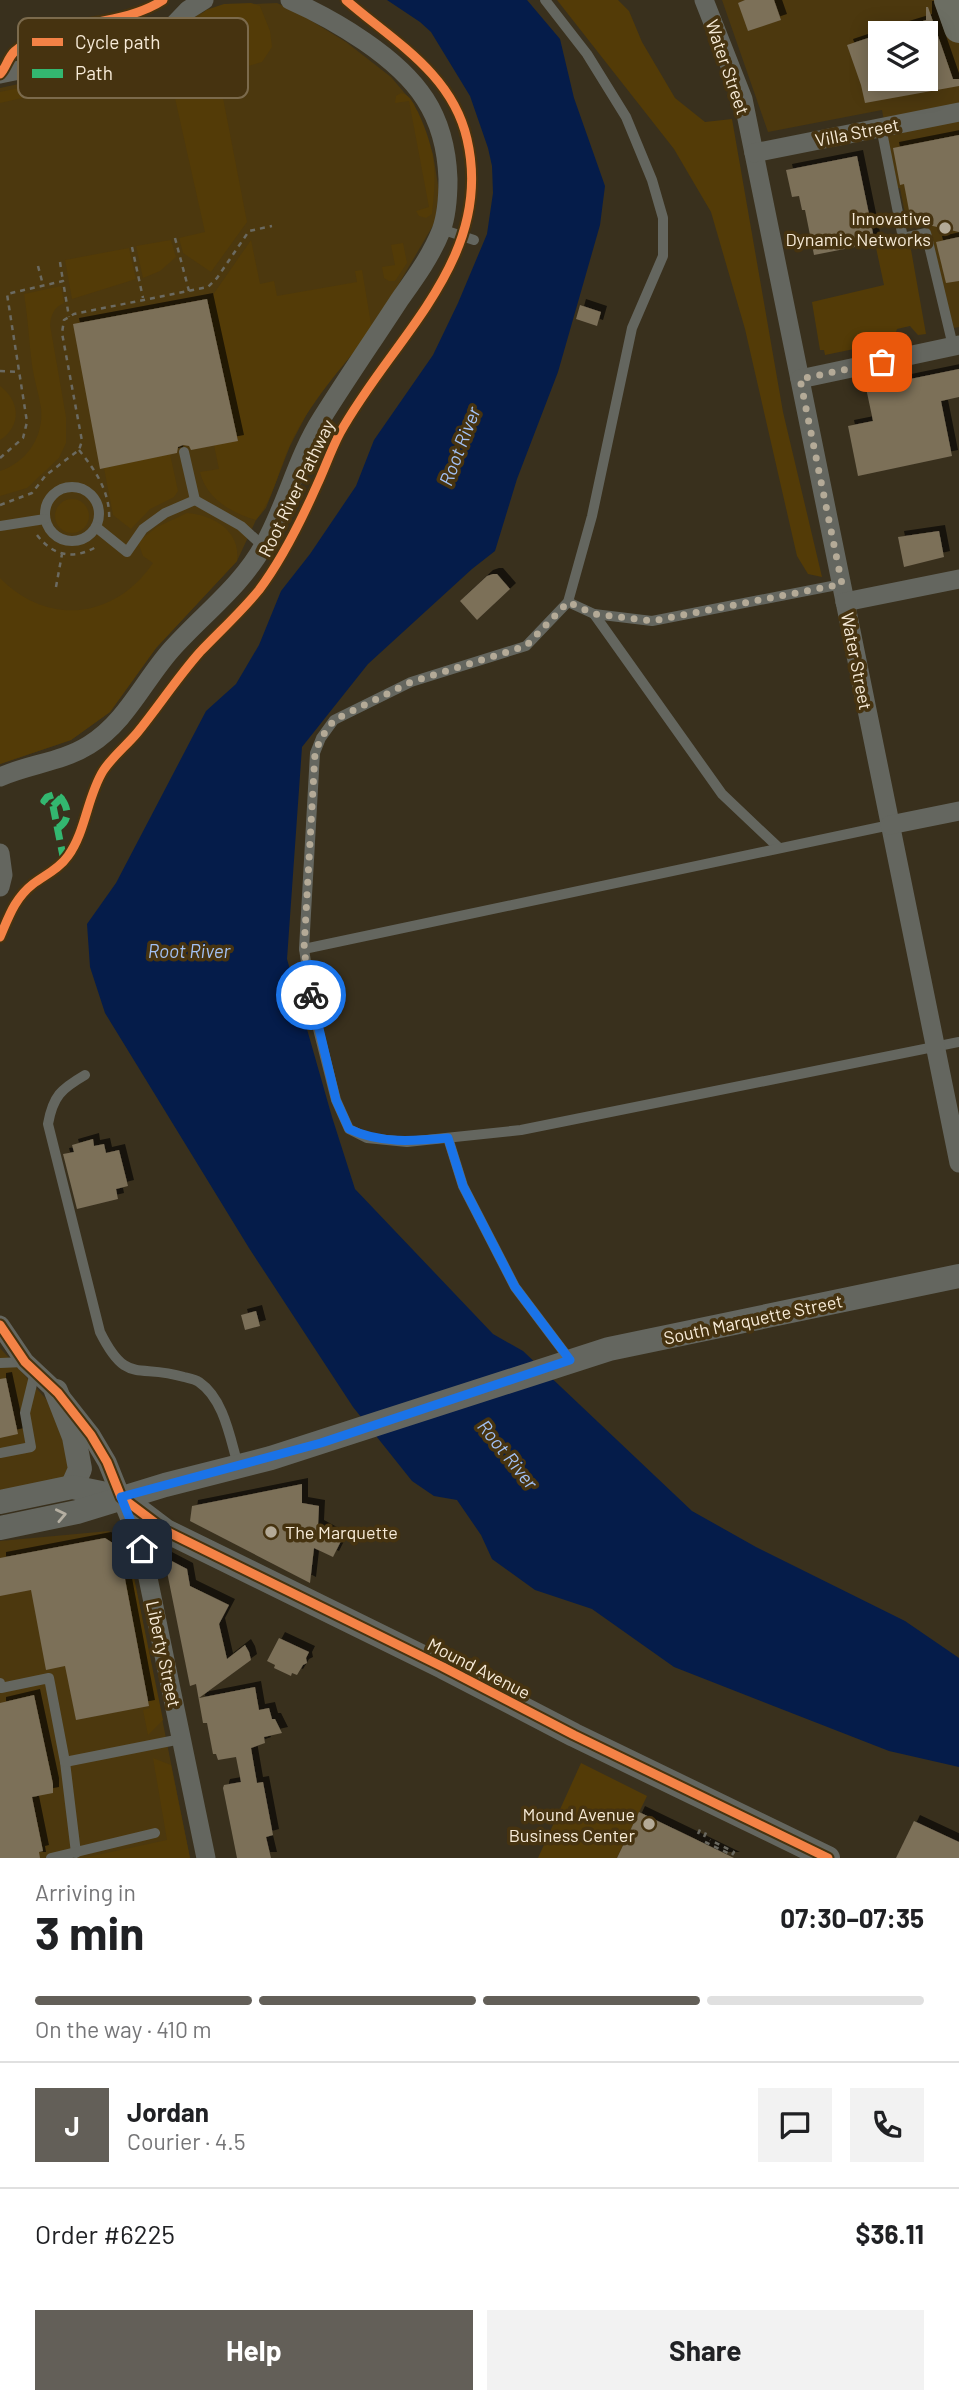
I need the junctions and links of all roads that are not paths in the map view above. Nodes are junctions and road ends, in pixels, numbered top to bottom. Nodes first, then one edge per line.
1 (204, 0) edge
2 (290, 0) edge
3 (545, 0) edge
4 (704, 0) edge
5 (949, 0) edge
6 (133, 15) dead end
7 (134, 18) edge
8 (180, 18) edge
9 (959, 28) edge
10 (959, 112) edge
11 (881, 127) junction
12 (754, 153) junction
13 (441, 229) junction
14 (474, 240) dead end
15 (956, 345) edge
16 (800, 379) junction
17 (184, 452) dead end
18 (195, 500) junction
19 (45, 519) junction
20 (0, 526) edge
21 (96, 527) junction
22 (263, 547) junction
23 (959, 579) edge
24 (843, 593) junction
25 (568, 602) junction
26 (594, 614) junction
27 (0, 776) edge
28 (959, 811) edge
29 (890, 825) junction
30 (779, 848) junction
31 (0, 853) edge
32 (0, 887) edge
33 (304, 949) junction
34 (959, 1042) edge
35 (936, 1048) junction
36 (85, 1075) dead end
37 (448, 1138) junction
38 (959, 1163) edge
39 (959, 1276) edge
40 (0, 1325) edge
41 (0, 1363) edge
42 (559, 1364) junction
43 (30, 1367) junction
44 (56, 1391) junction
45 (0, 1453) edge
46 (238, 1465) junction
47 (72, 1487) junction
48 (121, 1497) junction
49 (0, 1503) edge
50 (0, 1528) edge
51 (0, 1683) edge
52 (181, 1739) junction
53 (65, 1762) junction
54 (155, 1833) dead end
55 (76, 1853) junction
56 (51, 1858) edge
57 (206, 1858) edge
58 (828, 1858) edge

1 - 8 street
2 - 13 street
3 - 25 lane
4 - 12 street, Water Street
5 - 9 main road
6 - 7 lane
10 - 11 street, Villa Street
11 - 12 street, Villa Street
11 - 15 lane
12 - 16 street, Water Street
13 - 14 lane
13 - 22 street
15 - 16 street
16 - 24 street, Water Street
17 - 18 lane
18 - 21 lane
18 - 22 lane
19 - 20 lane
19 - 21 lane
19 - 21 lane
22 - 27 street
23 - 24 street
24 - 26 lane
24 - 29 street, Water Street
25 - 26 lane
25 - 33 lane
26 - 30 lane
28 - 29 street
29 - 30 lane
29 - 35 street, Water Street
30 - 33 lane
31 - 32 street
33 - 37 lane
34 - 35 lane
35 - 37 lane
35 - 38 street, Water Street
36 - 46 lane
37 - 42 lane
39 - 42 street, South Marquette Street
40 - 43 street, Liberty Street
41 - 43 lane
42 - 46 street, South Marquette Street
43 - 44 street, Liberty Street
43 - 45 lane
44 - 47 street
44 - 48 street, Liberty Street
46 - 48 street, South Marquette Street
47 - 48 street
47 - 49 street
50 -> 48 street, South Marquette Street
48 - 52 street, Liberty Street
48 - 58 street, Mound Avenue
51 - 53 lane
52 - 53 lane
52 - 57 street, Liberty Street
53 - 55 lane
54 - 55 lane
55 - 56 lane

